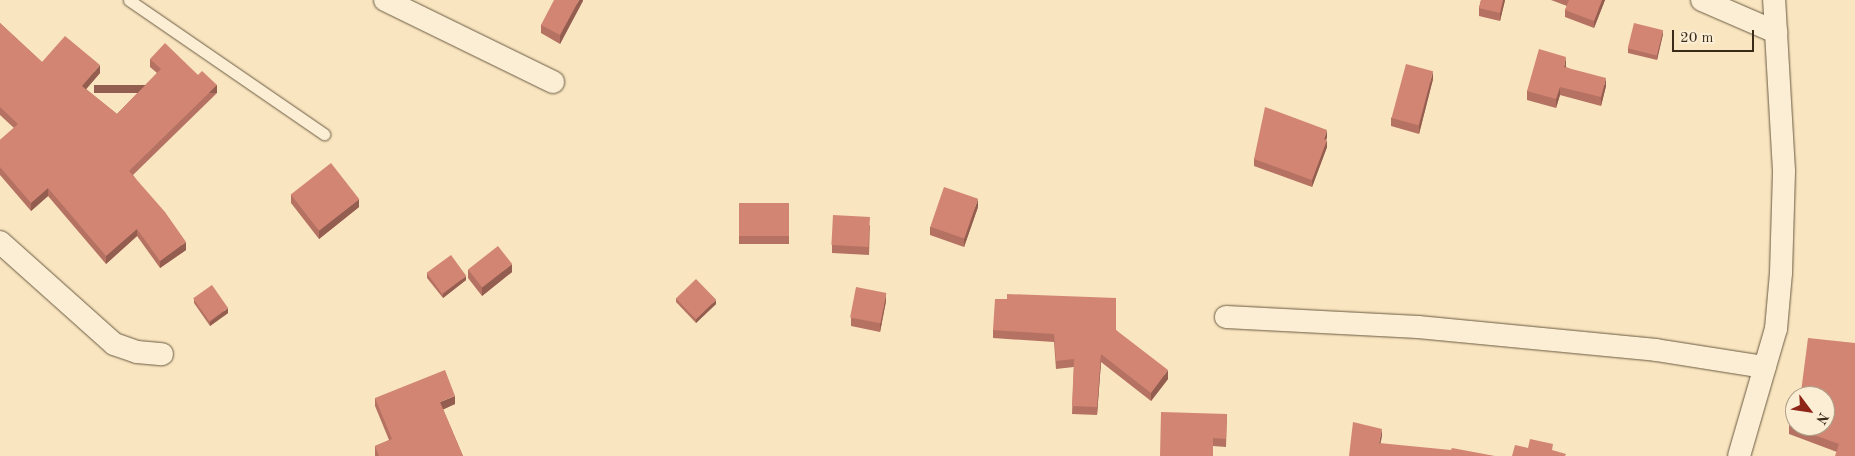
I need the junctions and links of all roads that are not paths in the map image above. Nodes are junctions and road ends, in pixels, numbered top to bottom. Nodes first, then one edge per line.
1 (129, 0) edge
2 (385, 0) edge
3 (1702, 0) edge
4 (1774, 0) edge
5 (1776, 32) junction
6 (552, 82) dead end
7 (324, 134) dead end
8 (0, 242) edge
9 (1226, 316) dead end
10 (162, 354) dead end
11 (1765, 367) junction
12 (1739, 456) edge

1 - 7 lane
2 - 6 street
3 - 5 street
4 - 5 street
5 - 11 street
8 - 10 street
9 - 11 street
11 - 12 street

